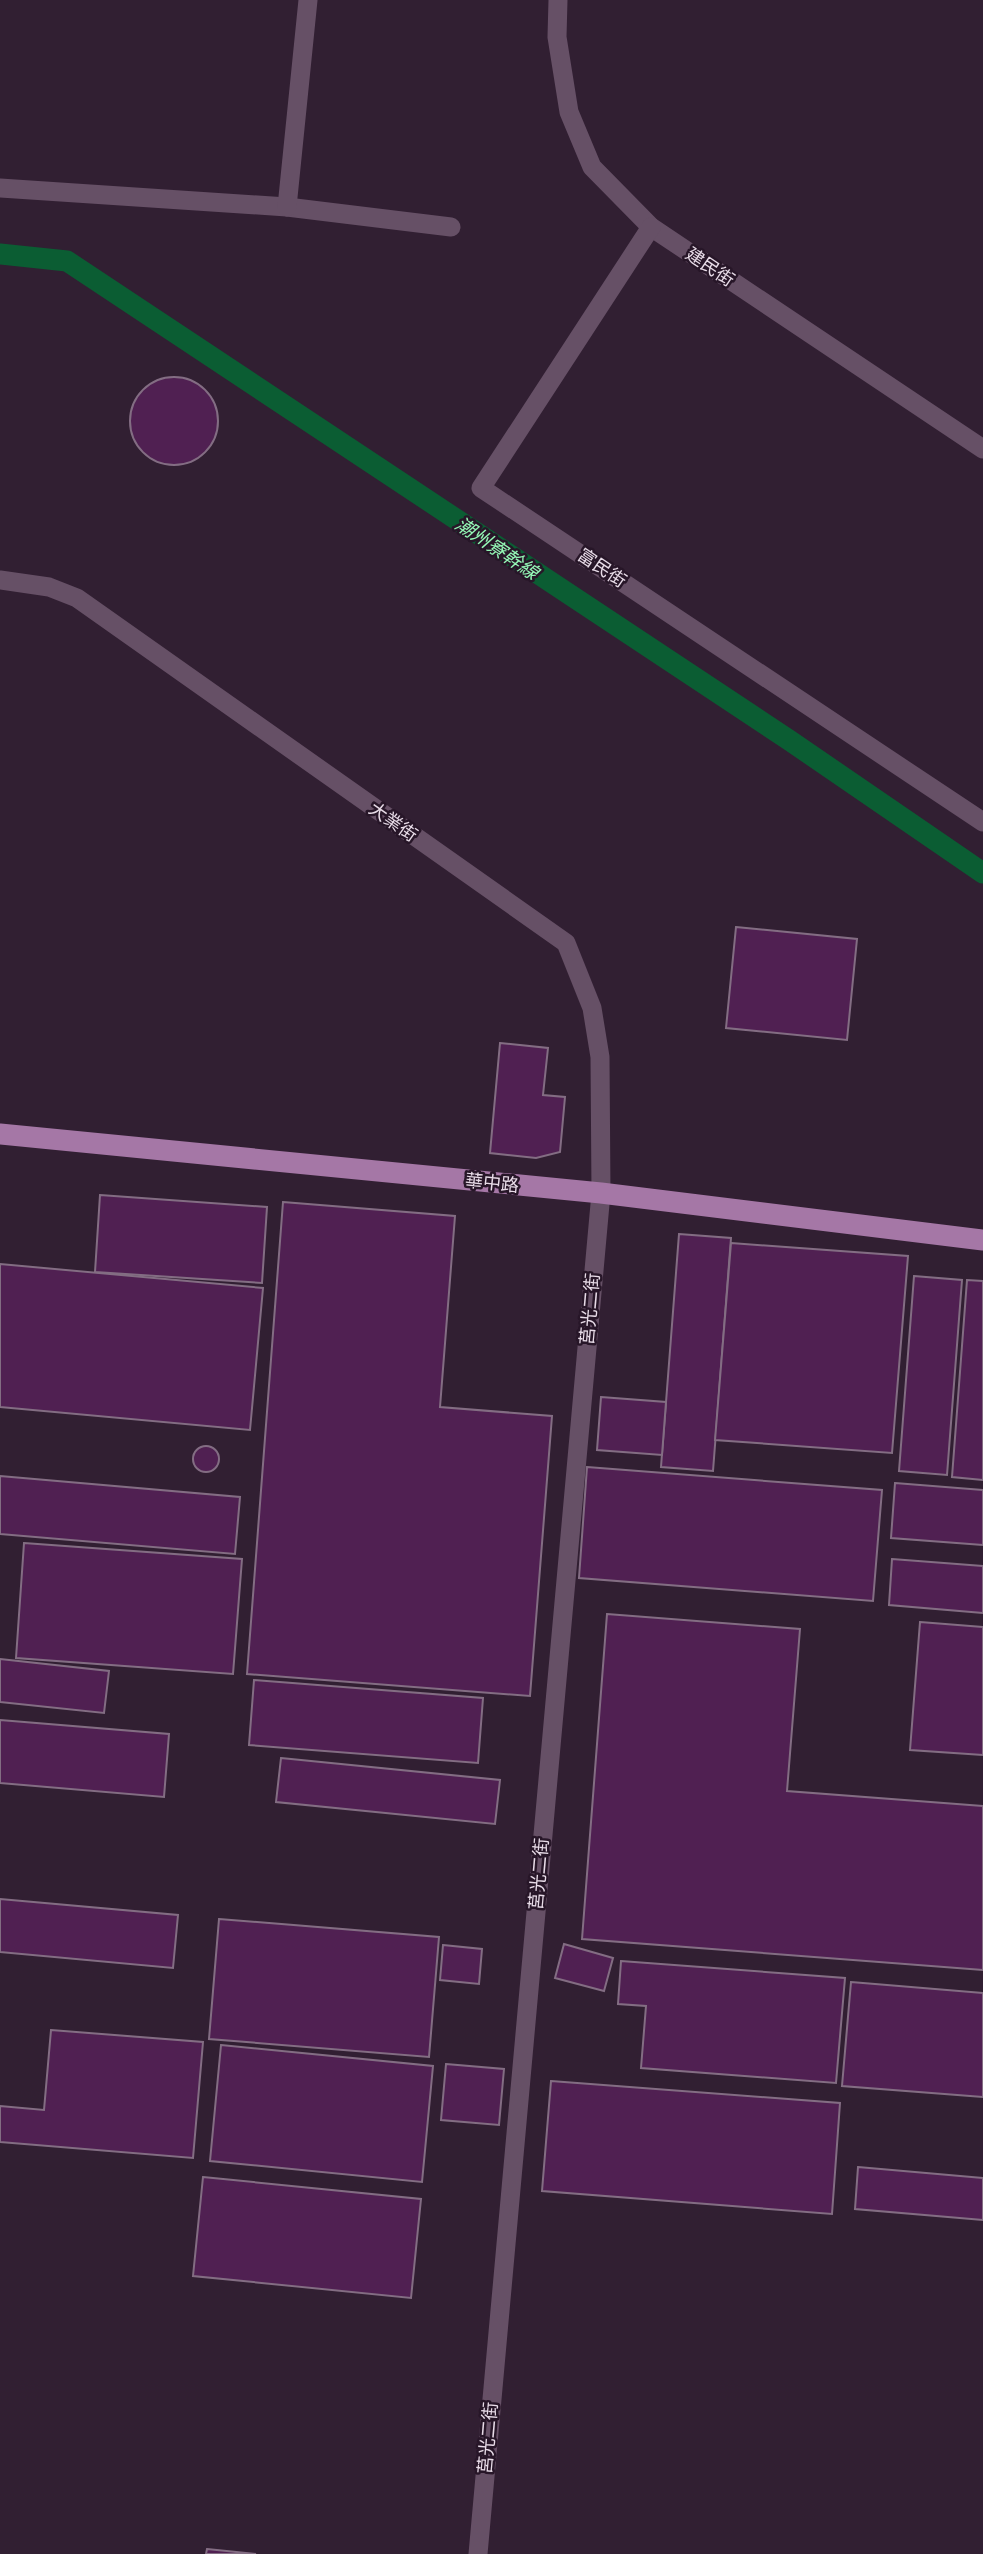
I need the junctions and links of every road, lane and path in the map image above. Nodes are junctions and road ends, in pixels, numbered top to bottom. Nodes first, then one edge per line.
1 (308, 0) edge
2 (558, 0) edge
3 (0, 188) edge
4 (287, 207) junction
5 (651, 227) junction
6 (450, 228) dead end
7 (983, 449) edge
8 (0, 580) edge
9 (983, 822) edge
10 (0, 1134) edge
11 (601, 1194) junction
12 (983, 1240) edge
13 (478, 2554) edge

1 - 4 street
2 - 5 street, 建民街
3 - 4 street
4 - 6 street
5 - 7 street, 建民街
5 - 9 street, 富民街
8 - 11 street, 大業街
10 - 11 main road, 華中路
11 - 12 main road, 華中路
11 - 13 street, 莒光二街

